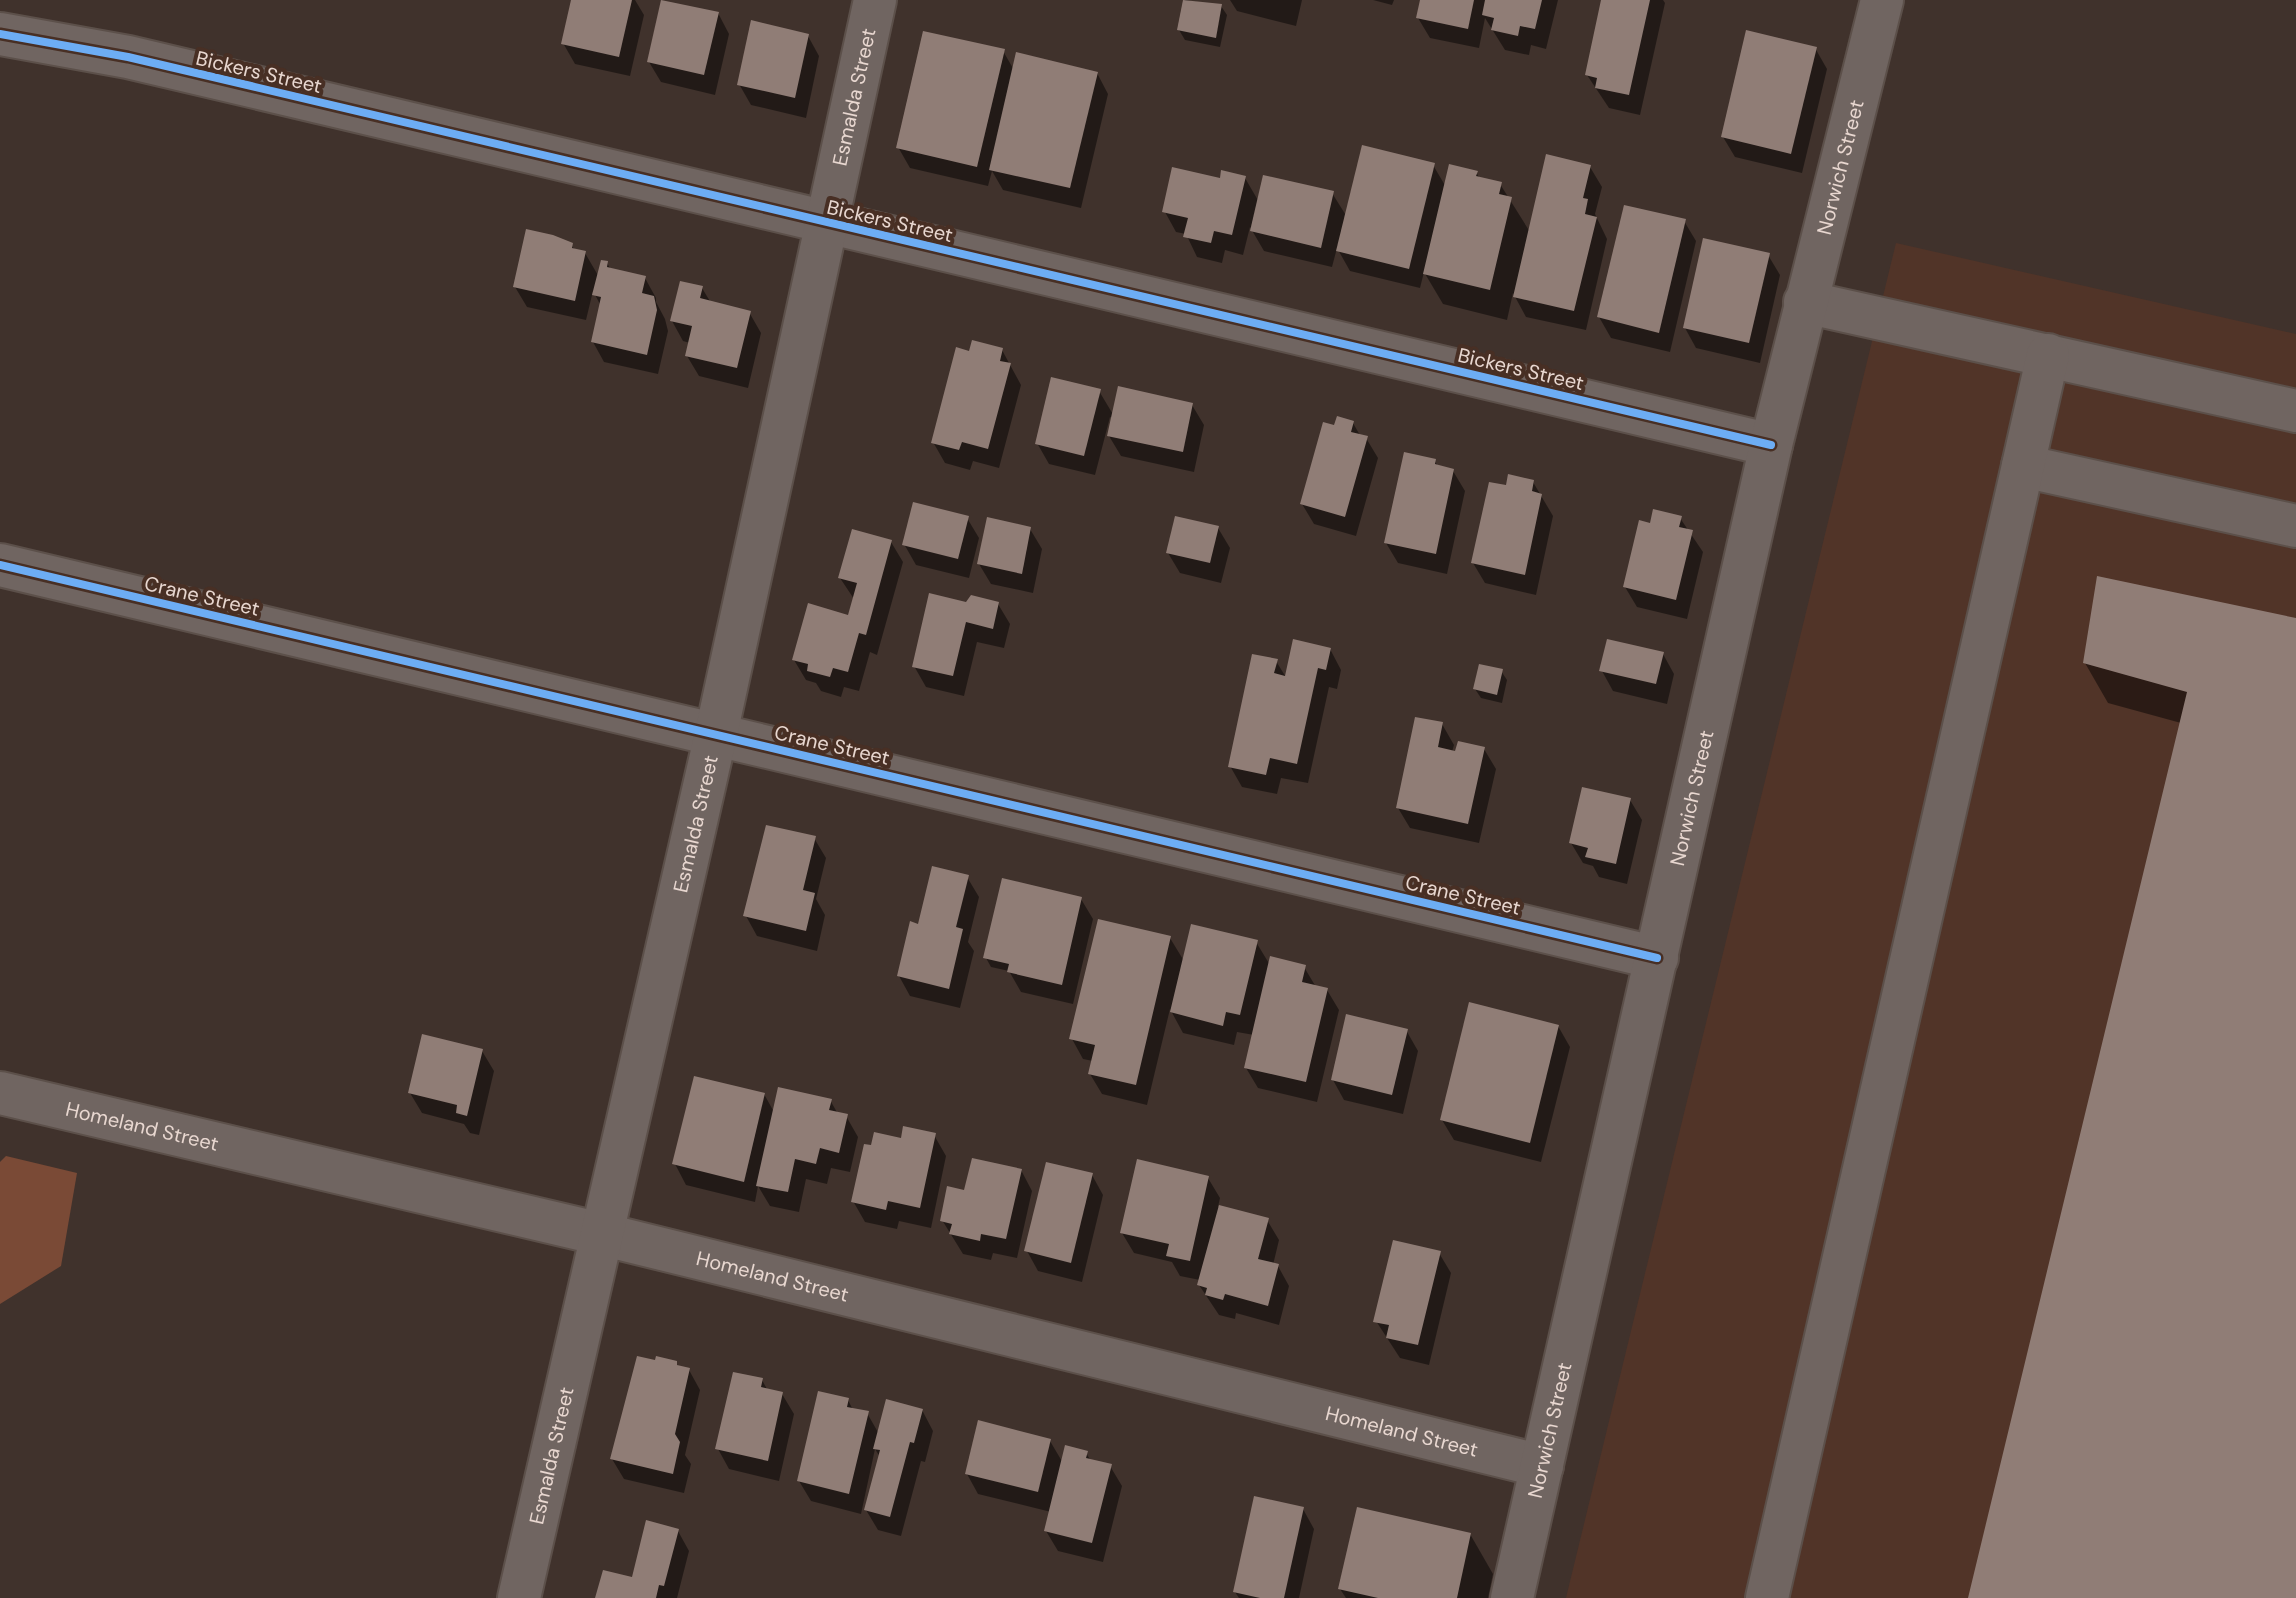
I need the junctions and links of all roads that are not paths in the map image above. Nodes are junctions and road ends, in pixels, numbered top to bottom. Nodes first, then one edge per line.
1 (875, 0) edge
2 (1882, 0) edge
3 (0, 34) edge
4 (826, 223) junction
5 (1805, 302) junction
6 (2048, 355) junction
7 (2296, 411) edge
8 (1771, 445) junction
9 (2023, 466) junction
10 (2296, 526) edge
11 (0, 565) edge
12 (716, 734) junction
13 (1657, 958) junction
14 (0, 1093) edge
15 (601, 1234) junction
16 (1542, 1466) junction
17 (519, 1598) edge
18 (1512, 1598) edge
19 (1767, 1598) edge

1 - 4 street, Esmalda Street
2 - 5 street, Norwich Street
3 - 4 street, Bickers Street
4 - 8 street, Bickers Street
4 - 12 street, Esmalda Street
5 - 6 street
5 - 8 street, Norwich Street
6 - 7 street
6 - 9 street
8 - 13 street, Norwich Street
9 - 10 street
9 - 19 street
11 - 12 street, Crane Street
12 - 13 street, Crane Street
12 - 15 street, Esmalda Street
13 - 16 street, Norwich Street
14 - 15 street, Homeland Street
15 - 16 street, Homeland Street
15 - 17 street, Esmalda Street
16 - 18 street, Norwich Street

